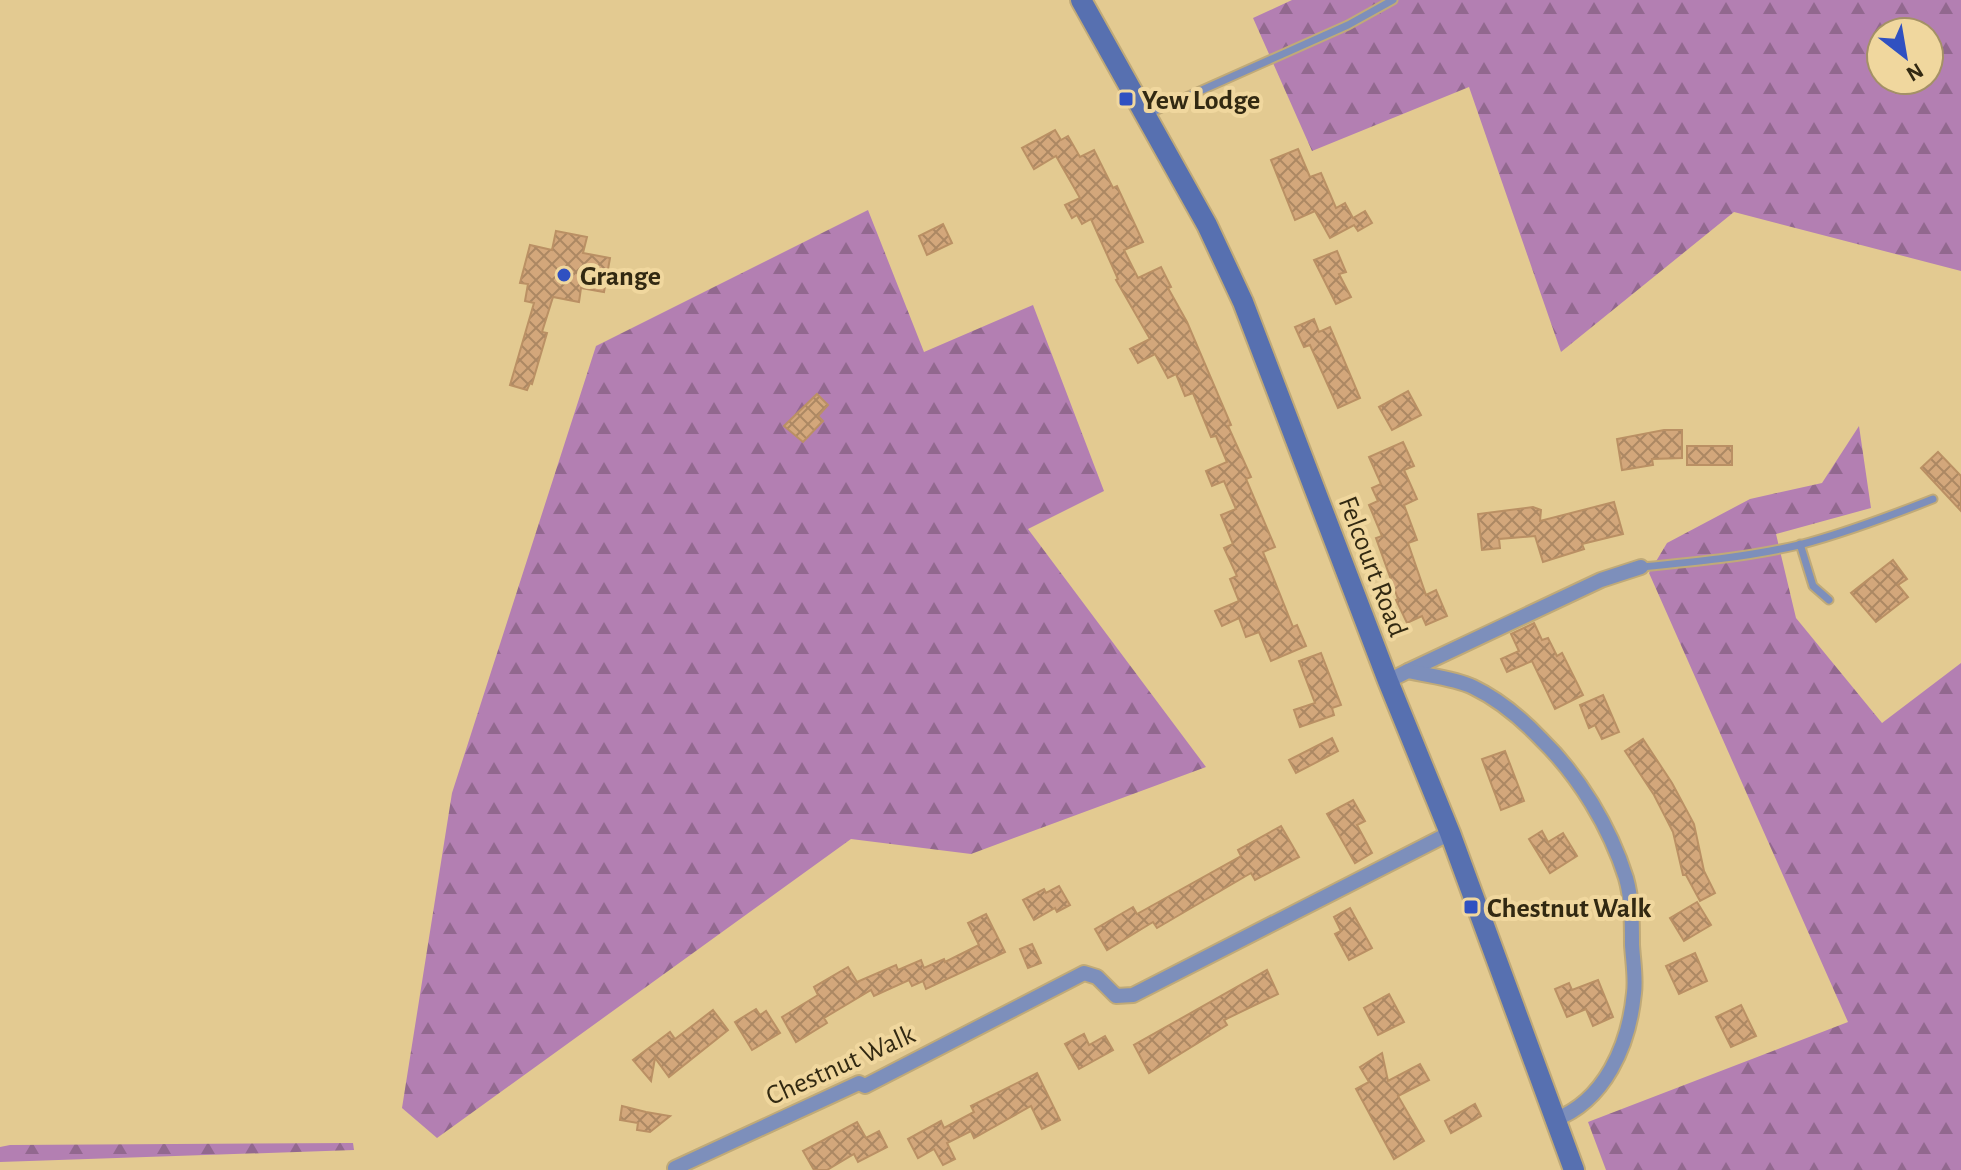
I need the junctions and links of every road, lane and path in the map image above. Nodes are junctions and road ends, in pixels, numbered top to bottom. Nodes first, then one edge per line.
1 (1081, 0) edge
2 (1393, 0) edge
3 (1147, 115) junction
4 (1933, 499) dead end
5 (1800, 544) junction
6 (1641, 567) joint
7 (1829, 600) dead end
8 (1408, 671) junction
9 (1388, 681) junction
10 (1450, 833) junction
11 (1554, 1120) junction
12 (675, 1168) dead end
13 (1574, 1170) edge

1 - 3 street, Felcourt Road
2 - 3 lane
3 - 9 street, Felcourt Road
4 - 5 lane
5 - 6 lane
5 - 7 lane
6 - 8 street
8 - 9 street
8 - 11 street
9 - 10 street, Felcourt Road
10 - 11 street, Felcourt Road
10 - 12 street, Chestnut Walk
11 - 13 street, Felcourt Road

